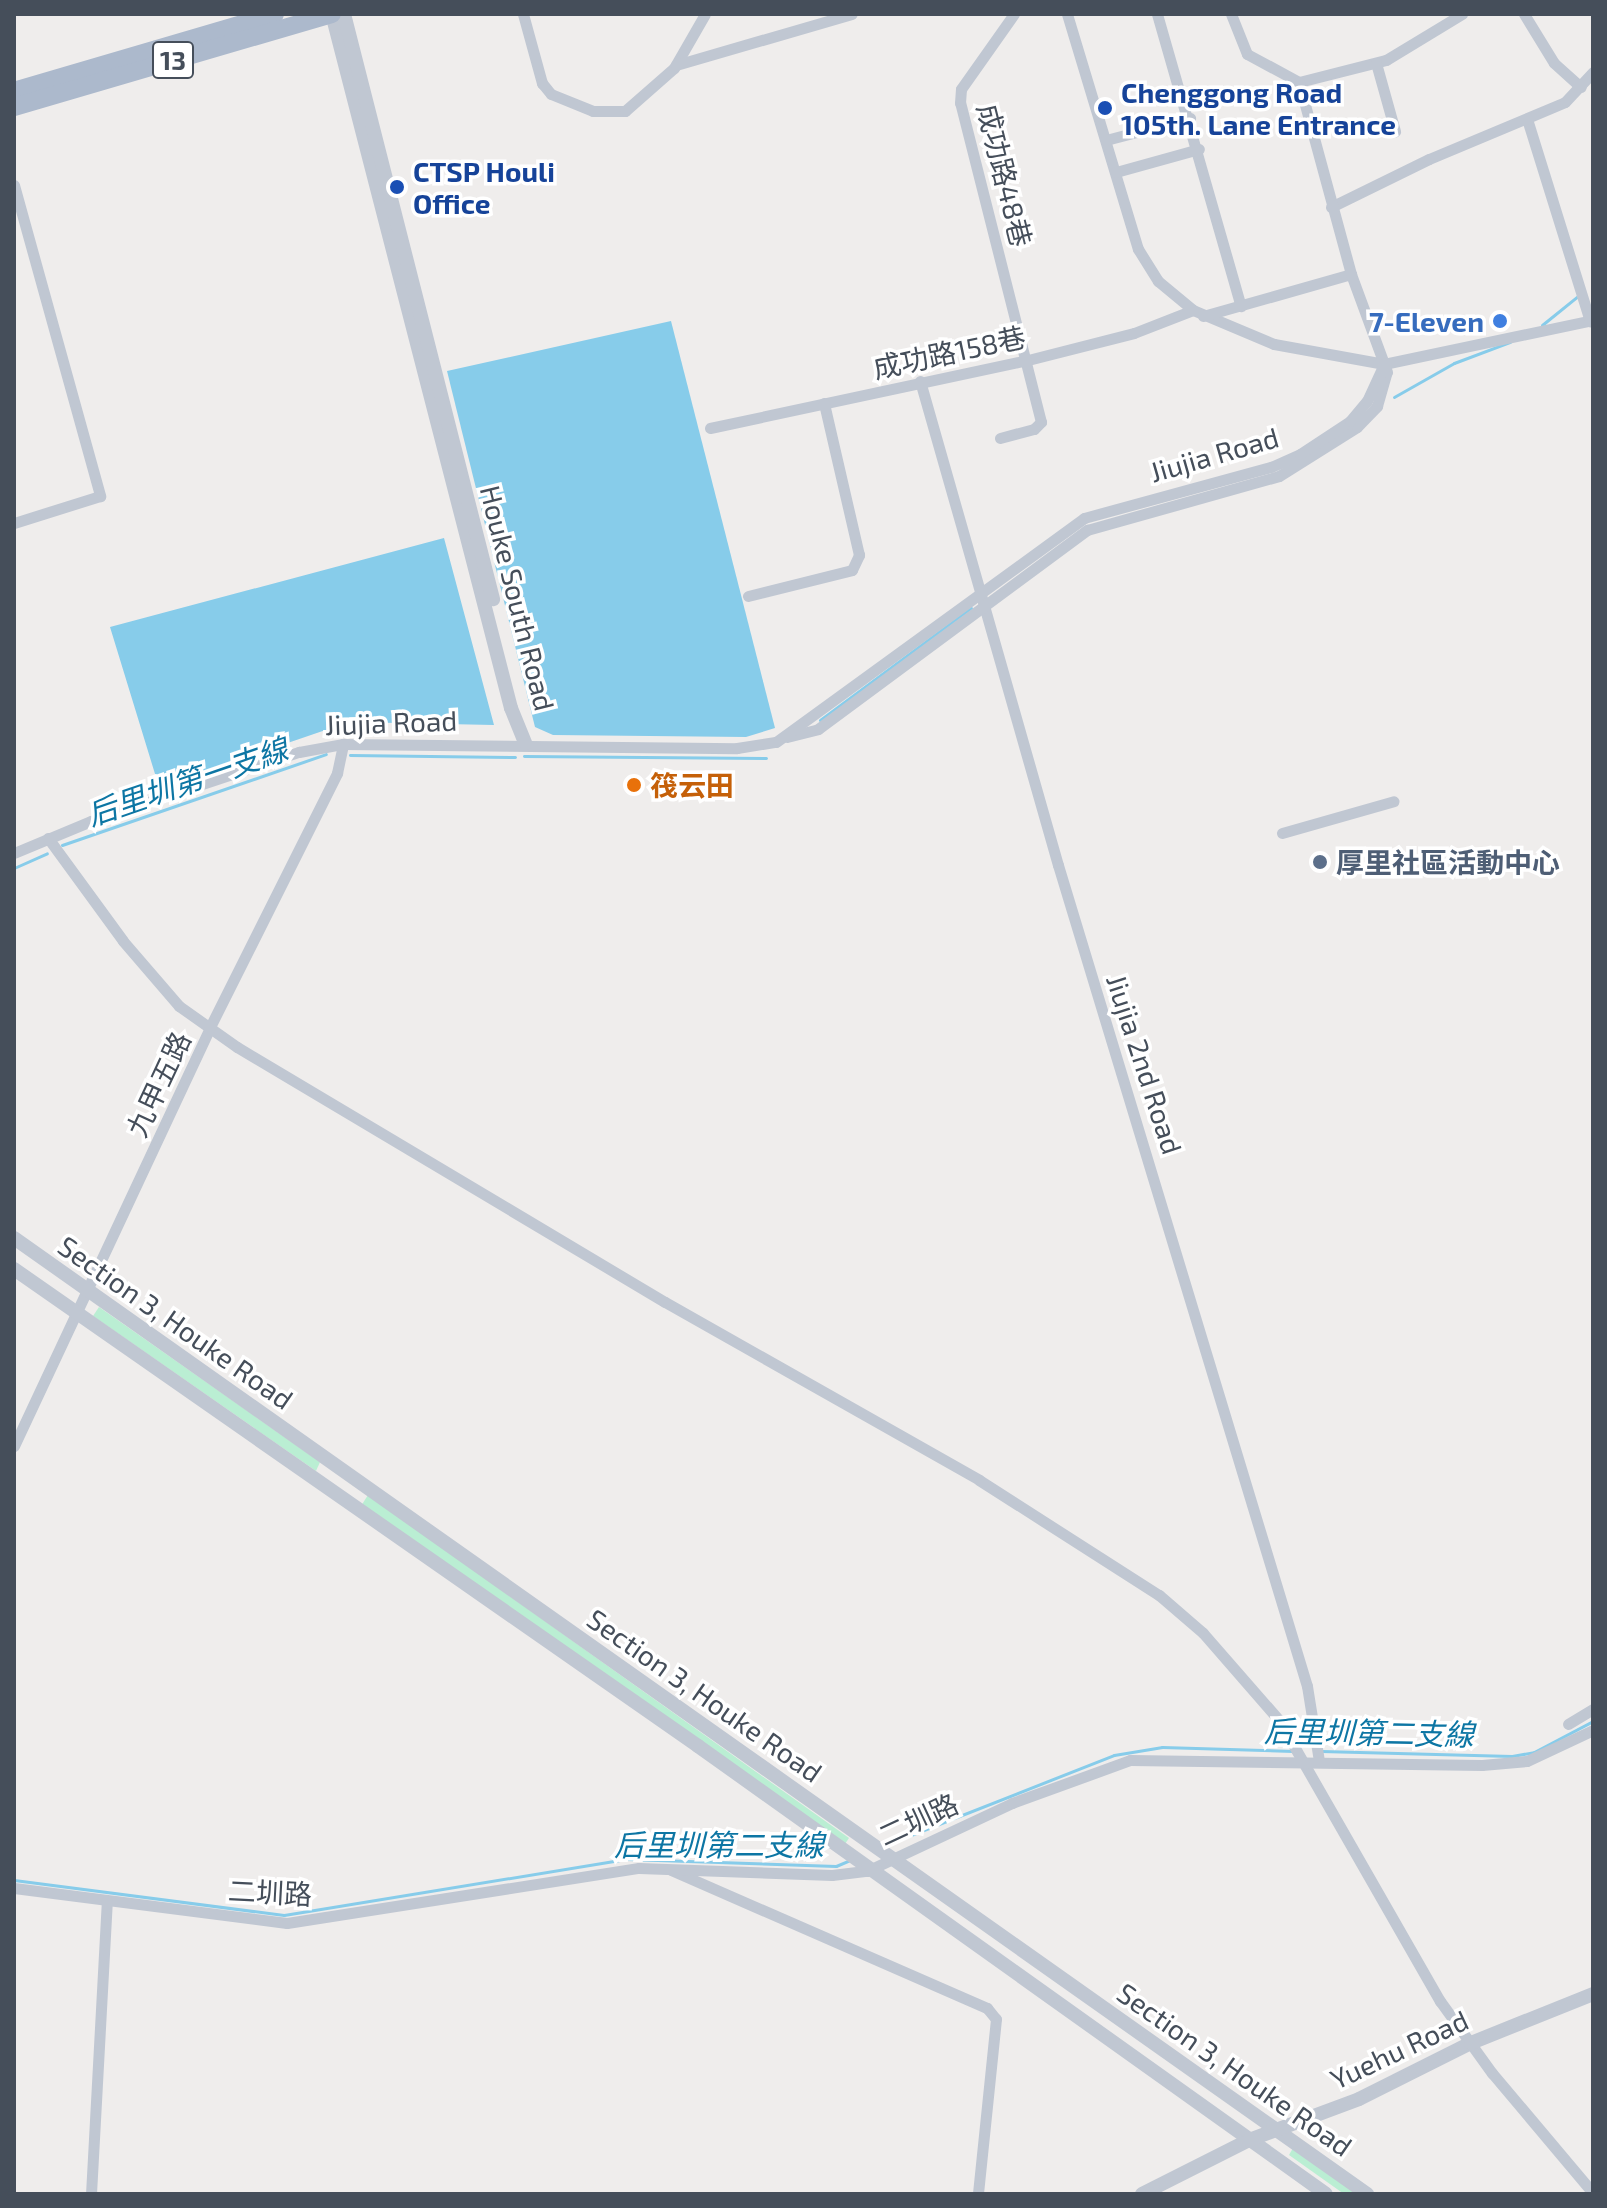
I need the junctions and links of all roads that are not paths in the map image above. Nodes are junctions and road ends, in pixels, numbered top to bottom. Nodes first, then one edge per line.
1 (275, 14) edge
2 (332, 14) edge
3 (344, 14) edge
4 (523, 14) edge
5 (705, 14) edge
6 (852, 14) edge
7 (1014, 14) edge
8 (1067, 14) edge
9 (1157, 14) edge
10 (1231, 14) edge
11 (1462, 14) edge
12 (1524, 14) edge
13 (1376, 63) junction
14 (676, 65) junction
15 (1593, 72) edge
16 (1299, 82) junction
17 (1581, 87) junction
18 (14, 91) edge
19 (14, 107) edge
20 (364, 114) junction
21 (1190, 118) junction
22 (1527, 119) junction
23 (1395, 131) dead end
24 (1106, 140) junction
25 (1199, 149) junction
26 (1116, 172) junction
27 (14, 185) edge
28 (1331, 207) junction
29 (1351, 274) junction
30 (1241, 306) junction
31 (1198, 313) junction
32 (1592, 321) edge
33 (1028, 360) junction
34 (1384, 364) junction
35 (920, 381) junction
36 (824, 403) junction
37 (710, 428) dead end
38 (1000, 438) dead end
39 (14, 523) edge
40 (748, 596) dead end
41 (983, 598) junction
42 (525, 743) junction
43 (343, 744) junction
44 (1394, 801) dead end
45 (1282, 833) dead end
46 (48, 838) junction
47 (14, 853) edge
48 (210, 1027) junction
49 (14, 1238) edge
50 (14, 1269) edge
51 (87, 1291) junction
52 (74, 1315) junction
53 (14, 1446) edge
54 (1593, 1709) edge
55 (1568, 1724) dead end
56 (1593, 1730) edge
57 (1302, 1760) junction
58 (1319, 1761) junction
59 (890, 1857) junction
60 (668, 1869) junction
61 (867, 1871) junction
62 (14, 1888) edge
63 (107, 1900) junction
64 (1593, 1994) edge
65 (1471, 2043) junction
66 (1277, 2131) junction
67 (1249, 2140) junction
68 (1593, 2193) edge
69 (91, 2194) edge
70 (978, 2194) edge
71 (1142, 2194) edge
72 (1326, 2194) edge
73 (1367, 2194) edge

1 - 18 main road, 13
2 - 19 main road, 13
2 - 20 street, Houke South Road
3 - 20 street, Houke South Road
4 - 14 street
5 - 14 street
6 - 14 street
7 - 33 street, 成功路48巷
8 - 24 street
9 - 21 street
10 - 16 street
11 - 13 street
12 - 17 street
13 - 16 street
13 - 23 street
15 - 17 street
16 - 28 street
17 - 22 street
20 - 42 street, Houke South Road
21 - 24 street
21 - 25 street
22 - 28 street
22 - 32 street
24 - 26 street
25 - 26 street
25 - 30 street
26 - 31 street
27 - 39 street
28 - 29 street
29 - 30 street, 成功路158巷
29 - 34 street
30 - 31 street, 成功路158巷
31 - 33 street, 成功路158巷
31 - 34 street
32 - 34 street
33 - 35 street, 成功路158巷
33 - 38 street, 成功路48巷
34 - 41 street, Jiujia Road
35 - 36 street, 成功路158巷
35 - 41 street, Jiujia 2nd Road
36 - 37 street, 成功路158巷
36 - 40 street
41 - 42 street, Jiujia Road
41 - 58 street, Jiujia 2nd Road
42 - 43 street, Jiujia Road
43 - 46 street, Jiujia Road
43 - 48 street, 九甲五路
44 - 45 street
46 - 47 street, Jiujia Road
46 - 48 street
48 - 51 street, 九甲五路
48 - 57 street
49 - 51 street, Section 3, Houke Road
50 - 52 street, Section 3, Houke Road
51 - 52 street, 九甲五路
51 - 59 street, Section 3, Houke Road
52 - 53 street, 九甲五路
52 - 61 street, Section 3, Houke Road
54 - 55 street
56 - 58 street, 二圳路
57 - 58 street, 二圳路
57 - 59 street, 二圳路
57 - 65 street
59 - 61 street, 二圳路
59 - 66 street, Section 3, Houke Road
60 - 61 street, 二圳路
60 - 63 street, 二圳路
60 - 70 street
61 - 67 street, Section 3, Houke Road
62 - 63 street, 二圳路
63 - 69 street
64 - 65 street, Yuehu Road
65 - 66 street, Yuehu Road
65 - 68 street
66 - 67 street, Yuehu Road
66 - 73 street, Section 3, Houke Road
67 - 71 street, Yuehu Road
67 - 72 street, Section 3, Houke Road

